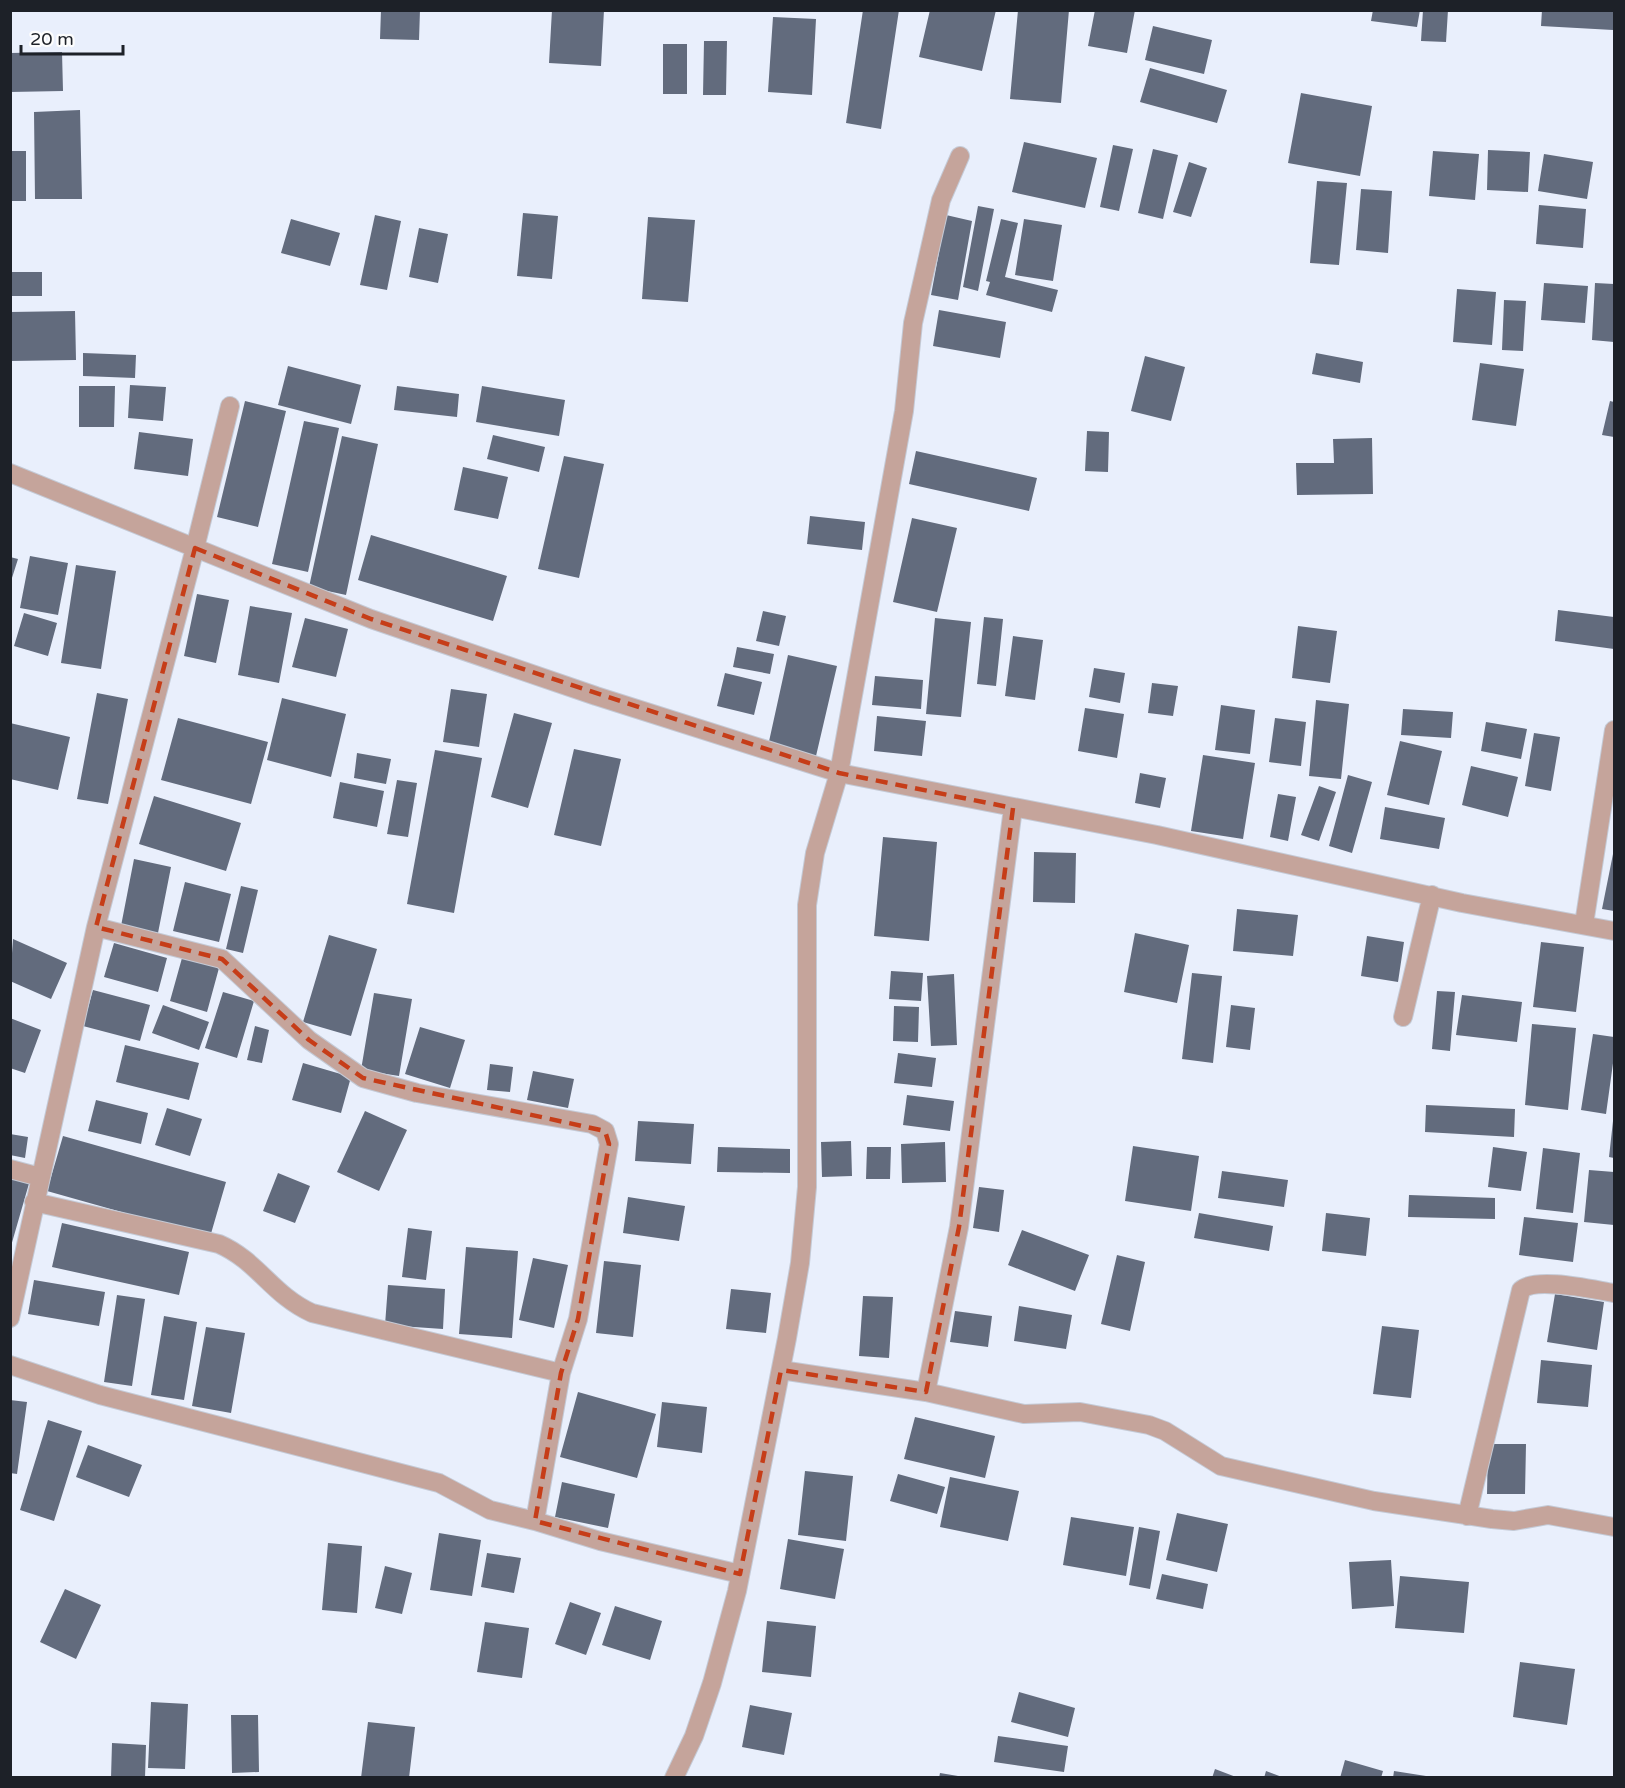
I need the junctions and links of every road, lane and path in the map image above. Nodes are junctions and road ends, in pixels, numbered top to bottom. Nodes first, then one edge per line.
1 (960, 156) dead end
2 (230, 406) dead end
3 (10, 473) edge
4 (195, 548) junction
5 (1614, 730) edge
6 (839, 773) junction
7 (1013, 808) junction
8 (1432, 895) junction
9 (1584, 924) junction
10 (96, 927) junction
11 (1614, 931) edge
12 (1403, 1017) dead end
13 (10, 1169) edge
14 (40, 1177) junction
15 (34, 1202) junction
16 (1614, 1293) edge
17 (10, 1318) edge
18 (10, 1365) edge
19 (781, 1370) junction
20 (561, 1373) junction
21 (926, 1392) junction
22 (1467, 1516) junction
23 (535, 1521) junction
24 (1614, 1527) edge
25 (740, 1574) junction
26 (675, 1774) edge

1 - 6 street
2 - 4 street
3 - 4 street
4 - 6 street
4 - 10 street
5 - 9 street
6 - 7 street
6 - 19 street
7 - 8 street
7 - 21 street
8 - 9 street
8 - 12 street
9 - 11 street
10 - 14 street
10 - 20 street
13 - 14 street
14 - 15 street
15 - 17 street
15 - 20 street
16 - 22 street
18 - 23 street
19 - 21 street
19 - 25 street
20 - 23 street
21 - 22 street
22 - 24 street
23 - 25 street
25 - 26 street

